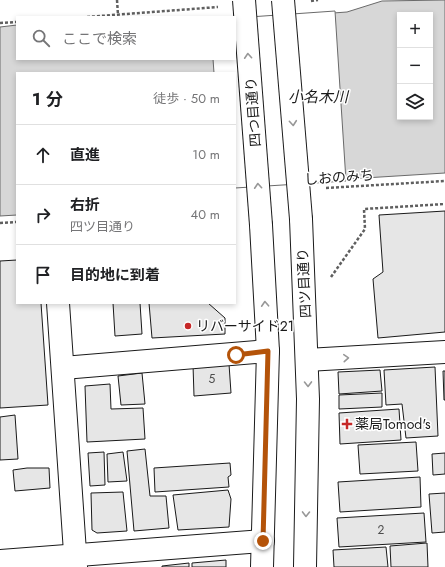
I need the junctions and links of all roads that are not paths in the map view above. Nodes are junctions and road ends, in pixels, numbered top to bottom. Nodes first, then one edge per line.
1 (283, 0) edge
2 (235, 3) edge
3 (58, 304) edge
4 (268, 351) junction
5 (445, 352) edge
6 (308, 360) junction
7 (63, 368) junction
8 (263, 541) junction
9 (0, 561) edge
10 (76, 561) edge
11 (262, 567) edge
12 (305, 567) edge

1 -> 6 main road, 四ツ目通り, bridge
4 -> 2 main road, 四つ目通り, bridge
3 - 7 main road
4 - 7 main road
4 - 8 main road
6 -> 5 main road
6 -> 12 main road, 四ツ目通り
7 - 10 main road
8 - 10 main road
8 - 11 main road
9 - 10 main road

